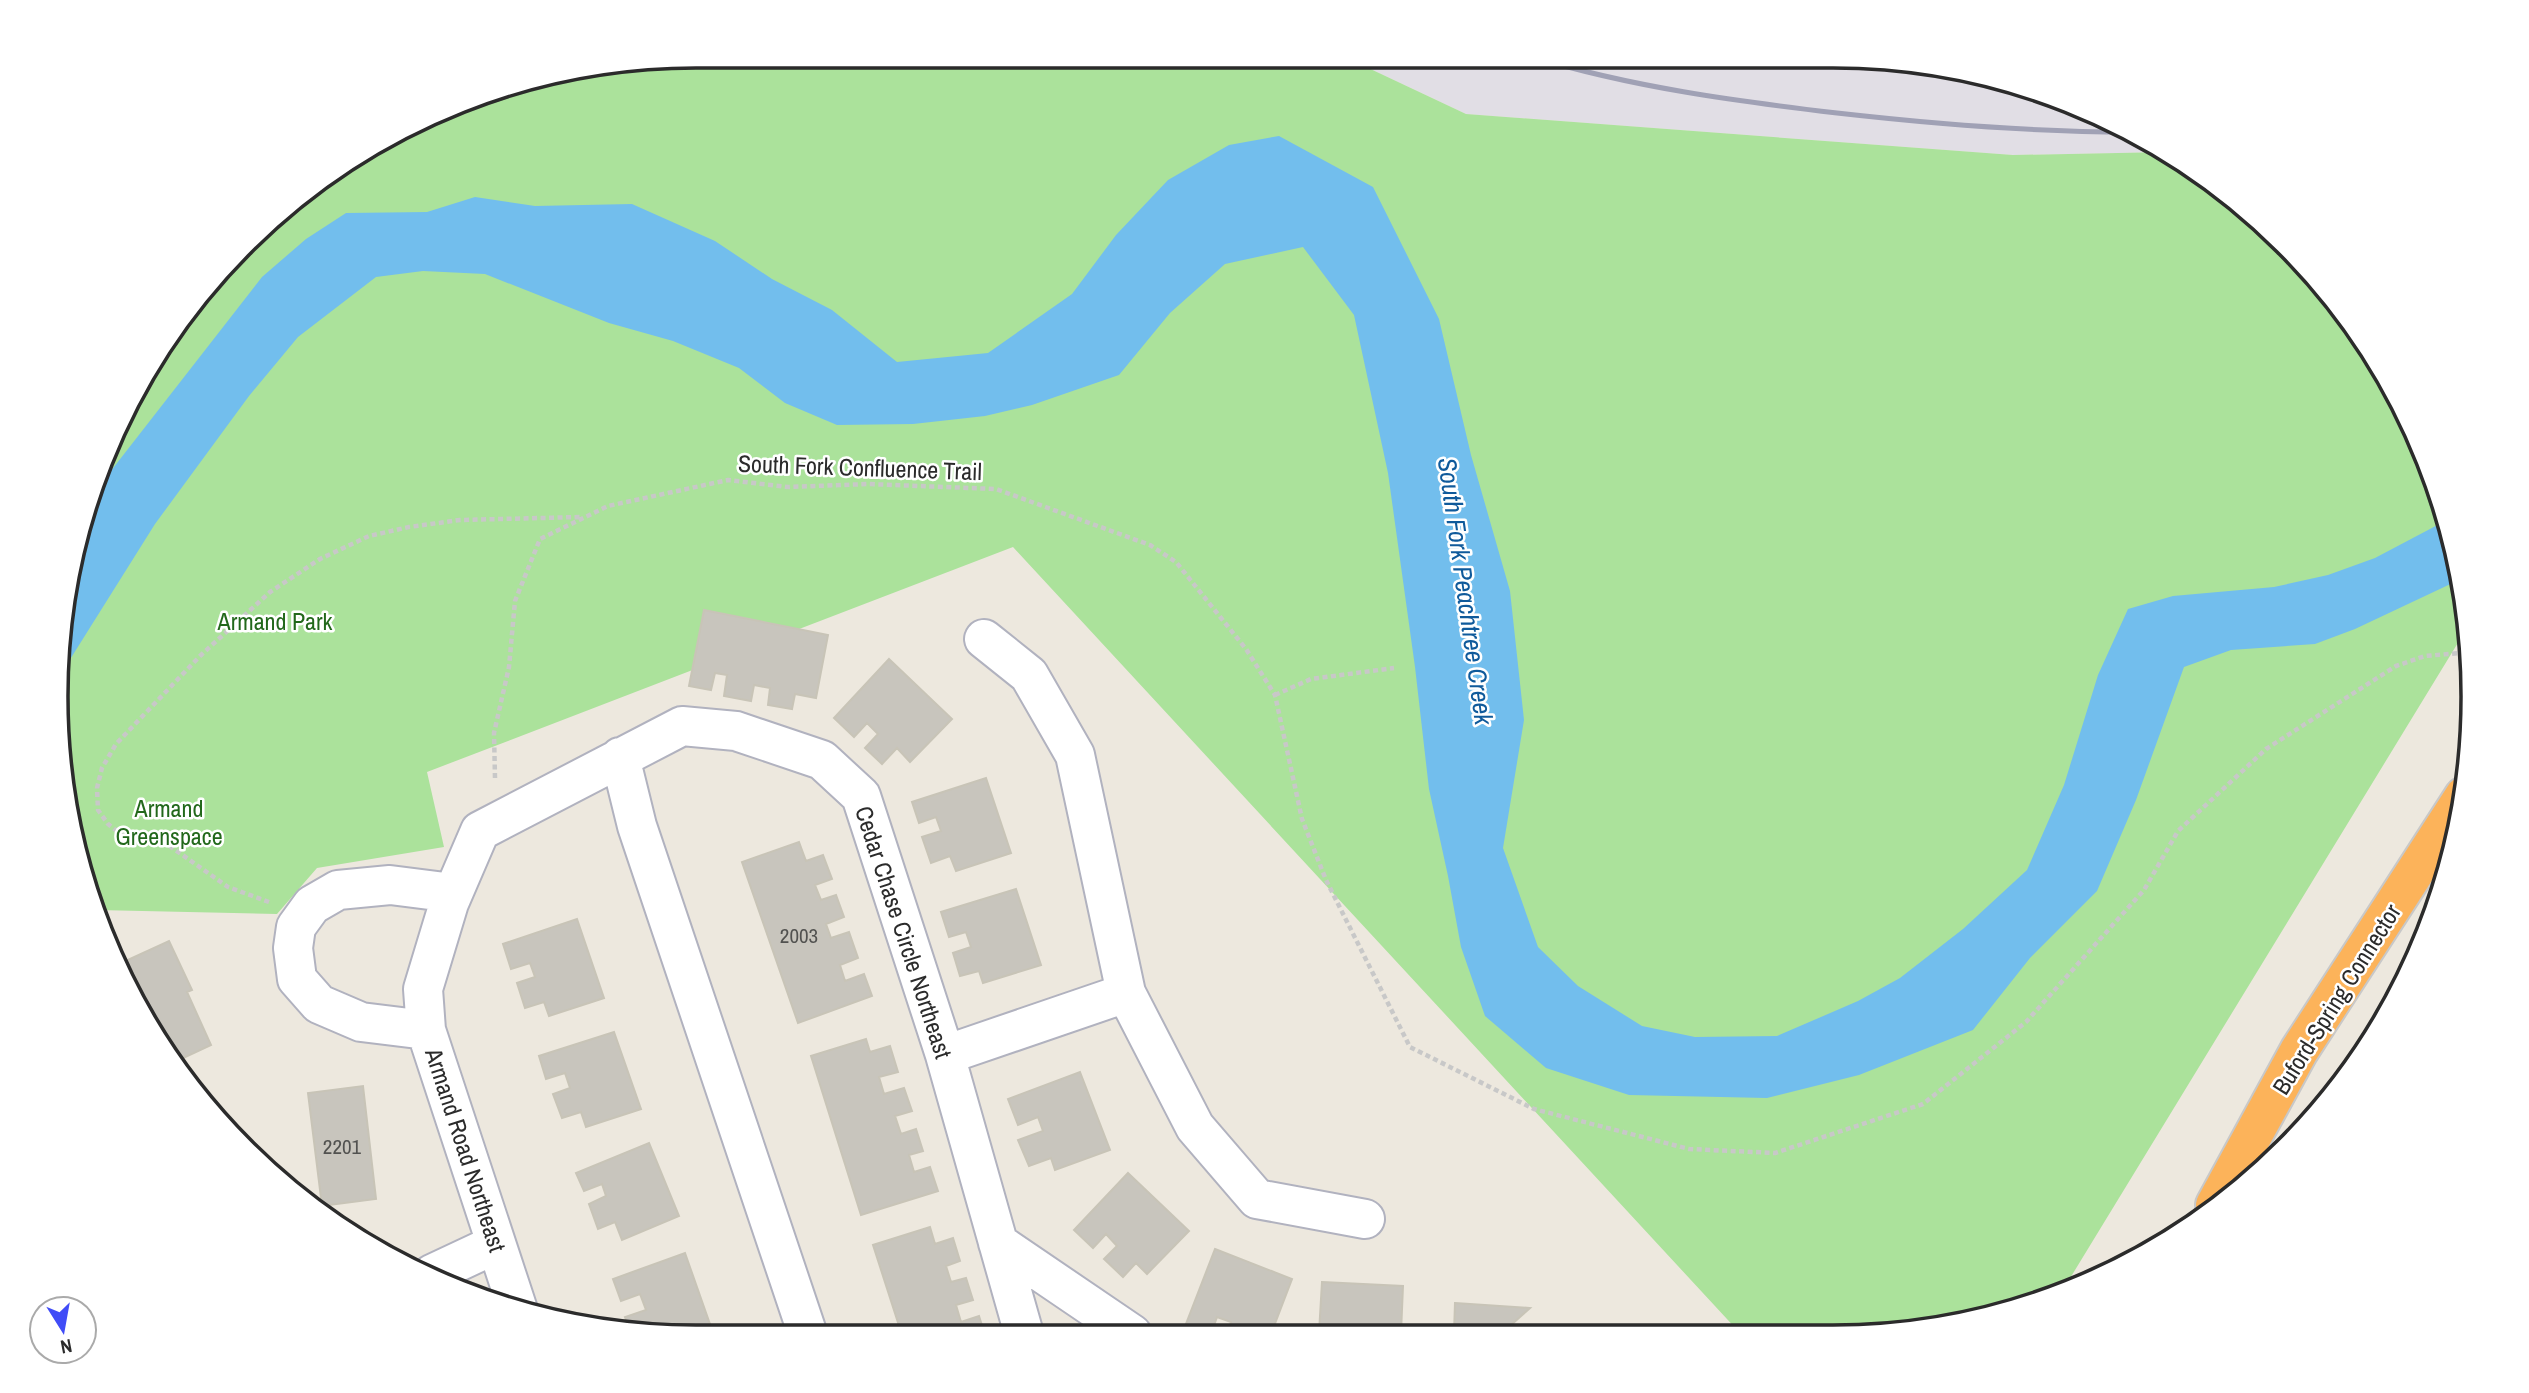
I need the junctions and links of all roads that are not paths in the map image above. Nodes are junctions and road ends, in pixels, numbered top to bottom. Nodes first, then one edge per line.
1 (984, 639) dead end
2 (621, 757) junction
3 (2449, 819) edge
4 (453, 893) junction
5 (1126, 993) junction
6 (426, 1030) junction
7 (945, 1055) junction
8 (2226, 1186) edge
9 (1364, 1219) dead end
10 (999, 1243) junction
11 (496, 1244) junction
12 (441, 1270) edge
13 (513, 1296) edge
14 (805, 1325) edge
15 (1022, 1325) edge
16 (1119, 1325) edge

1 - 5 street
2 - 4 street, Cedar Chase Circle Northeast
2 - 7 street, Cedar Chase Circle Northeast
2 - 14 street
3 - 8 highway, Buford-Spring Connector
4 - 6 street, Armand Road Northeast
4 - 6 street
5 - 7 street
5 - 9 street
6 - 11 street, Armand Road Northeast
7 - 10 street, Cedar Chase Circle Northeast
10 - 15 street, Cedar Chase Circle Northeast
10 - 16 street
11 - 12 street
11 - 13 street, Armand Road Northeast

